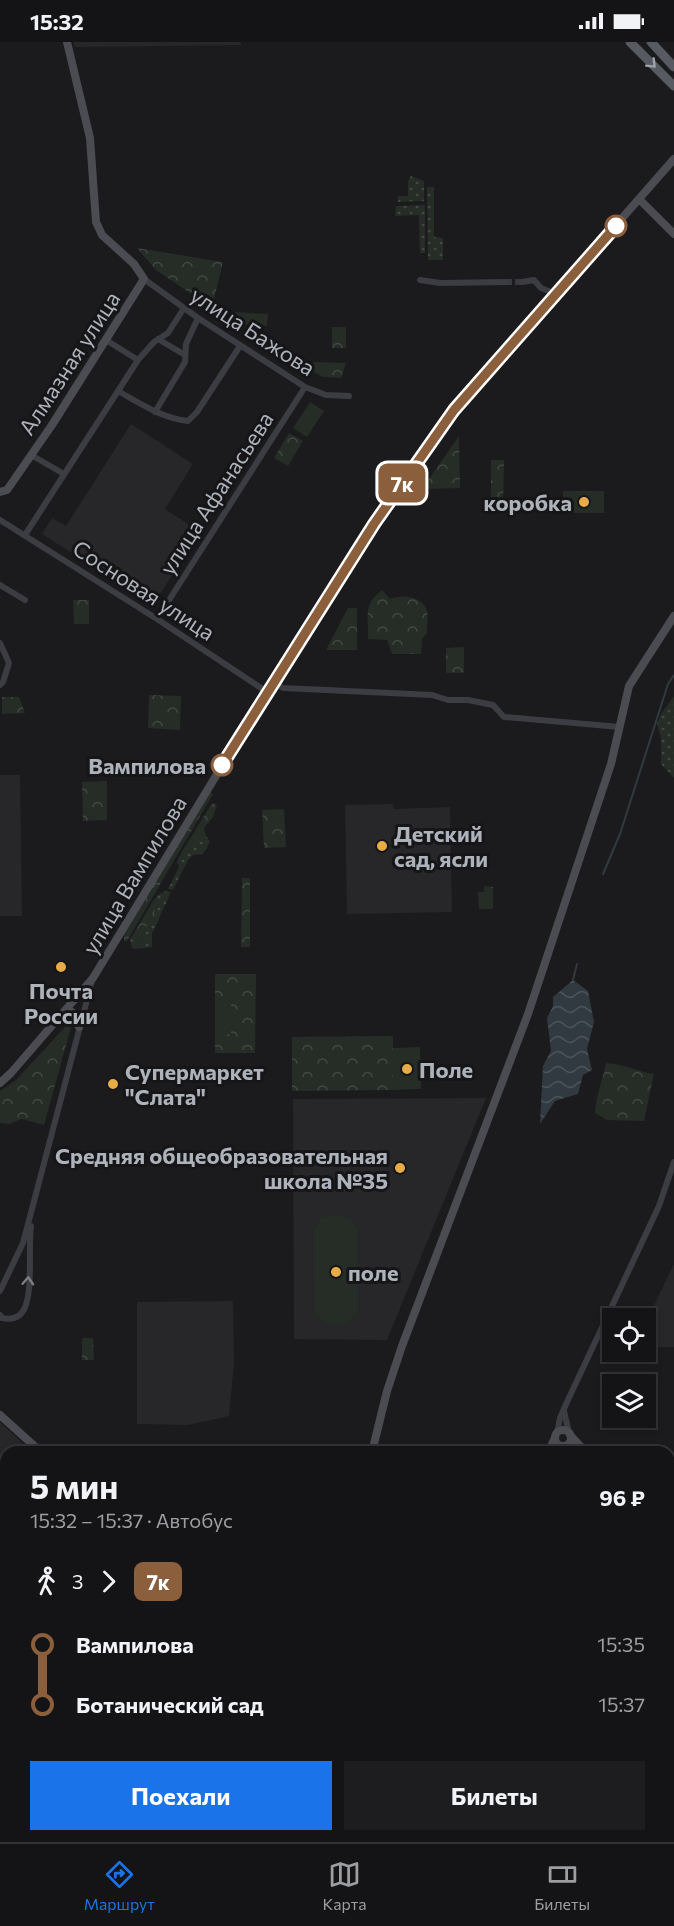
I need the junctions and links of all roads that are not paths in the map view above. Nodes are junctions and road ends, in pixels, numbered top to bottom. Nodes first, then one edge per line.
1 (67, 42) edge
2 (630, 42) edge
3 (651, 42) edge
4 (674, 67) edge
5 (674, 86) edge
6 (674, 159) edge
7 (639, 199) junction
8 (674, 234) edge
9 (144, 279) junction
10 (420, 280) dead end
11 (506, 282) tunnel mouth
12 (522, 282) tunnel mouth
13 (555, 294) junction
14 (184, 308) junction
15 (198, 318) junction
16 (158, 339) junction
17 (106, 340) junction
18 (240, 346) junction
19 (185, 355) junction
20 (138, 360) junction
21 (304, 387) junction
22 (118, 391) junction
23 (349, 396) dead end
24 (155, 412) junction
25 (31, 455) junction
26 (64, 474) junction
27 (0, 492) edge
28 (0, 520) edge
29 (25, 535) junction
30 (0, 585) edge
31 (25, 600) dead end
32 (674, 616) edge
33 (157, 619) junction
34 (0, 643) edge
35 (274, 683) junction
36 (0, 685) edge
37 (267, 692) junction
38 (620, 727) junction
39 (93, 978) junction
40 (62, 1014) junction
41 (79, 1027) junction
42 (0, 1083) edge
43 (674, 1162) edge
44 (33, 1209) junction
45 (0, 1291) edge
46 (0, 1315) edge
47 (564, 1410) junction
48 (0, 1415) edge
49 (570, 1434) junction
50 (556, 1435) junction
51 (34, 1446) edge
52 (373, 1446) edge
53 (551, 1446) edge
54 (558, 1446) edge
55 (564, 1446) edge
56 (579, 1446) edge

1 - 9 street
2 -> 5 main road
3 - 4 main road
6 - 7 street, улица Вампилова
7 - 8 street
7 - 13 street, улица Вампилова
9 - 14 street, улица Бажова
9 - 17 street, Алмазная улица
10 - 11 street
12 - 13 street
13 - 35 street, улица Вампилова
14 - 15 street, улица Бажова
14 - 16 street
15 - 18 street, улица Бажова
15 - 19 street
16 - 19 street
16 - 20 street
17 - 20 street
17 - 25 street, Алмазная улица
18 - 21 street, улица Бажова
18 - 24 street
19 - 24 street
20 - 22 street
21 - 23 street, улица Бажова
21 - 33 street, улица Афанасьева
22 - 24 street
22 - 26 street
25 - 26 street
25 - 27 street, Алмазная улица
26 - 29 street
28 - 29 street, Сосновая улица
29 - 33 street, Сосновая улица
30 - 31 street
32 - 38 street
33 - 37 street, Сосновая улица
34 - 36 street
35 - 37 street, улица Вампилова
35 - 38 street
37 - 39 street, улица Вампилова
38 - 52 street
39 - 40 street, улица Вампилова
39 - 41 street
40 - 41 street
40 - 42 street, улица Вампилова
41 - 44 street
43 - 47 street
44 - 45 street
46 -> 44 street
47 - 49 street
47 - 50 street
48 - 51 street
49 - 50 street
49 - 55 street
49 - 56 street
50 - 53 street
50 - 54 street

